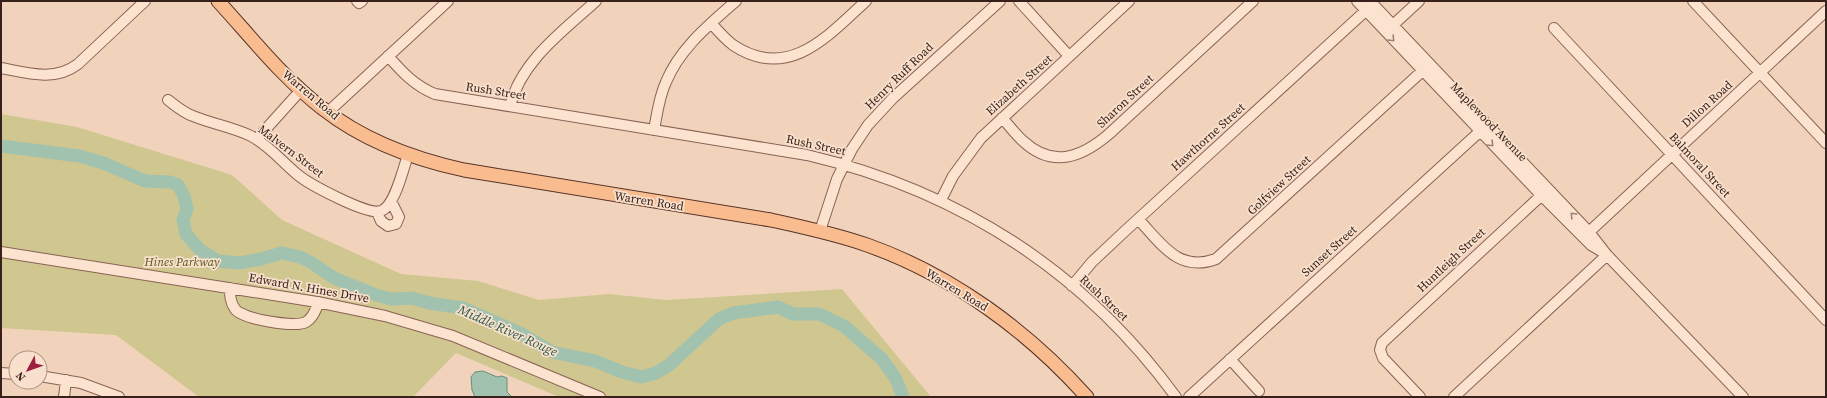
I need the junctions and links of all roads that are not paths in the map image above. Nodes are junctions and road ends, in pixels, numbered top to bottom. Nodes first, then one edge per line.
1 (145, 1) edge
2 (218, 1) edge
3 (448, 1) edge
4 (596, 1) edge
5 (736, 1) edge
6 (866, 1) edge
7 (1000, 1) edge
8 (1019, 1) edge
9 (1129, 1) edge
10 (1253, 1) edge
11 (1356, 1) edge
12 (1419, 1) edge
13 (1694, 1) edge
14 (1369, 5) edge
15 (1826, 11) edge
16 (711, 23) junction
17 (1393, 25) junction
18 (1554, 28) dead end
19 (388, 56) junction
20 (1069, 56) junction
21 (1, 68) edge
22 (1426, 68) junction
23 (1760, 73) junction
24 (301, 90) junction
25 (168, 100) dead end
26 (510, 106) junction
27 (328, 112) junction
28 (1002, 118) junction
29 (1483, 128) junction
30 (654, 130) junction
31 (257, 139) junction
32 (1826, 143) edge
33 (1672, 154) junction
34 (408, 155) junction
35 (844, 164) junction
36 (1544, 192) junction
37 (941, 200) junction
38 (391, 201) junction
39 (377, 212) junction
40 (1138, 218) junction
41 (820, 231) junction
42 (1589, 232) junction
43 (1, 252) edge
44 (1608, 255) junction
45 (1072, 286) junction
46 (230, 288) junction
47 (319, 302) junction
48 (1826, 320) edge
49 (1230, 359) junction
50 (48, 377) edge
51 (66, 380) junction
52 (1259, 391) dead end
53 (64, 397) edge
54 (119, 397) edge
55 (600, 397) edge
56 (1087, 397) edge
57 (1176, 397) edge
58 (1189, 397) edge
59 (1420, 397) edge
60 (1454, 397) edge
61 (1744, 397) edge

1 - 21 street
2 - 24 main road, Warren Road
3 - 19 street
4 - 26 street
5 - 16 street
6 - 16 street
7 - 35 street, Henry Ruff Road
8 - 20 street
9 - 20 street, Elizabeth Street
10 - 28 street, Sharon Street
11 - 14 street, Maplewood Avenue
12 - 17 street
13 - 23 street
14 - 17 street, Maplewood Avenue
14 -> 22 street, Maplewood Avenue
14 - 40 street, Hawthorne Street
15 - 23 street, Dillon Road
16 - 30 street
17 - 22 street, Maplewood Avenue
18 - 33 street, Balmoral Street
19 - 26 street, Rush Street
19 - 27 street
20 - 28 street, Elizabeth Street
22 - 29 street, Maplewood Avenue
22 - 40 street, Golfview Street
23 - 32 street
23 - 33 street, Dillon Road
24 - 27 main road, Warren Road
24 - 31 street
25 - 31 street, Malvern Street
26 - 30 street, Rush Street
27 - 34 main road, Warren Road
28 - 37 street, Elizabeth Street
29 - 36 street, Maplewood Avenue
29 - 49 street, Sunset Street
30 - 35 street, Rush Street
31 - 39 street, Malvern Street
33 - 42 street, Dillon Road
33 - 48 street, Balmoral Street
34 - 38 street
34 - 41 main road, Warren Road
35 - 37 street, Rush Street
35 - 41 street, Henry Ruff Road
42 -> 36 street, Maplewood Avenue
36 - 44 street, Maplewood Avenue
36 - 59 street, Huntleigh Street
37 - 45 street, Rush Street
38 - 39 street
38 - 39 street
40 - 45 street, Hawthorne Street
41 - 56 main road, Warren Road
42 - 44 street, Maplewood Avenue
43 - 46 street, Edward N. Hines Drive
44 - 60 street
44 - 61 street, Maplewood Avenue
45 - 57 street, Rush Street
46 - 47 street, Edward N. Hines Drive
46 - 47 street
47 - 55 street, Edward N. Hines Drive
49 - 52 street
49 - 58 street, Sunset Street
50 - 51 street
51 - 53 street
51 - 54 street

